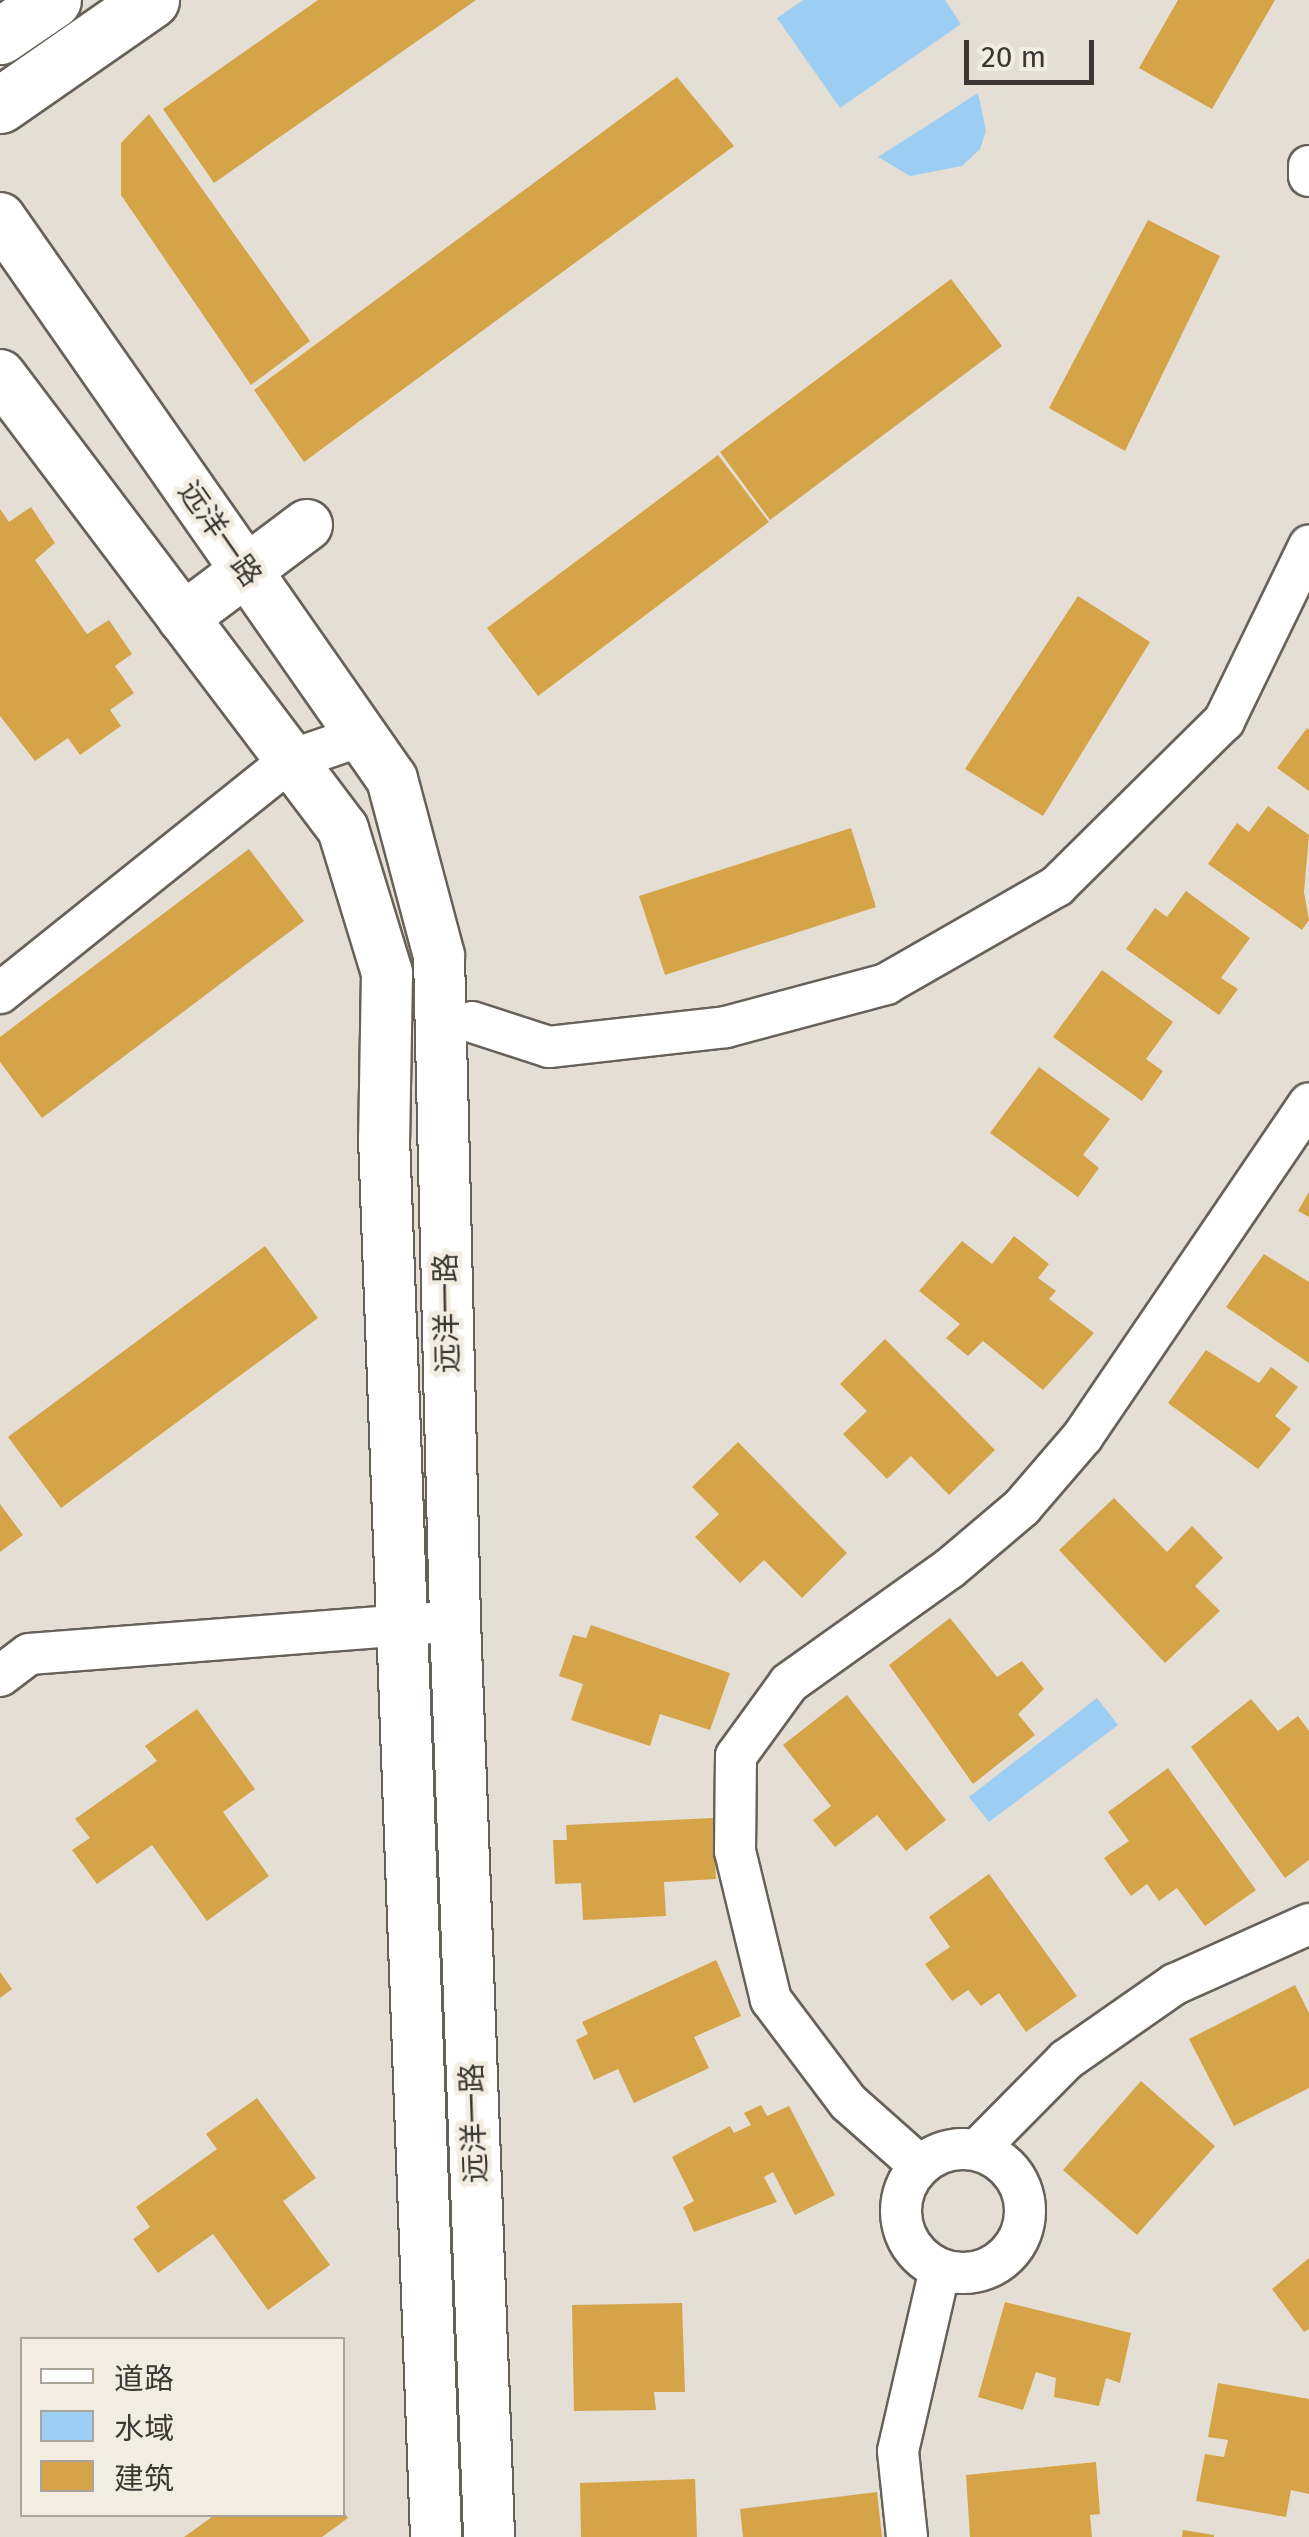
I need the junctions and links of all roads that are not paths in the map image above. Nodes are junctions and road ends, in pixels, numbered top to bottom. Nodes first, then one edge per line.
1 (53, 0) edge
2 (151, 0) edge
3 (0, 36) edge
4 (0, 105) edge
5 (1309, 166) edge
6 (1309, 176) edge
7 (0, 218) edge
8 (0, 374) edge
9 (307, 525) dead end
10 (1309, 546) edge
11 (247, 572) junction
12 (183, 618) junction
13 (362, 736) junction
14 (291, 760) junction
15 (0, 994) edge
16 (456, 1023) junction
17 (386, 1028) junction
18 (1309, 1104) edge
19 (455, 1622) junction
20 (402, 1626) junction
21 (0, 1676) edge
22 (1309, 1924) edge
23 (977, 2150) junction
24 (920, 2166) junction
25 (940, 2269) junction
26 (436, 2537) edge
27 (490, 2537) edge
28 (907, 2537) edge

1 - 3 main road
2 - 4 main road
5 - 6 street
7 - 11 street, 远洋一路
8 - 12 street, 远洋一路
9 - 11 street
10 - 16 street
11 - 12 street
11 - 13 street, 远洋一路
12 - 14 street, 远洋一路
13 - 14 street
13 - 16 street, 远洋一路
14 - 15 street
14 - 17 street, 远洋一路
16 - 17 street
16 - 19 street, 远洋一路
17 - 20 street, 远洋一路
18 - 24 street
19 - 20 street
19 - 27 street, 远洋一路
20 - 21 street
20 - 26 street, 远洋一路
22 - 23 street
23 - 24 street
23 - 25 street
24 - 25 street
25 - 28 street

